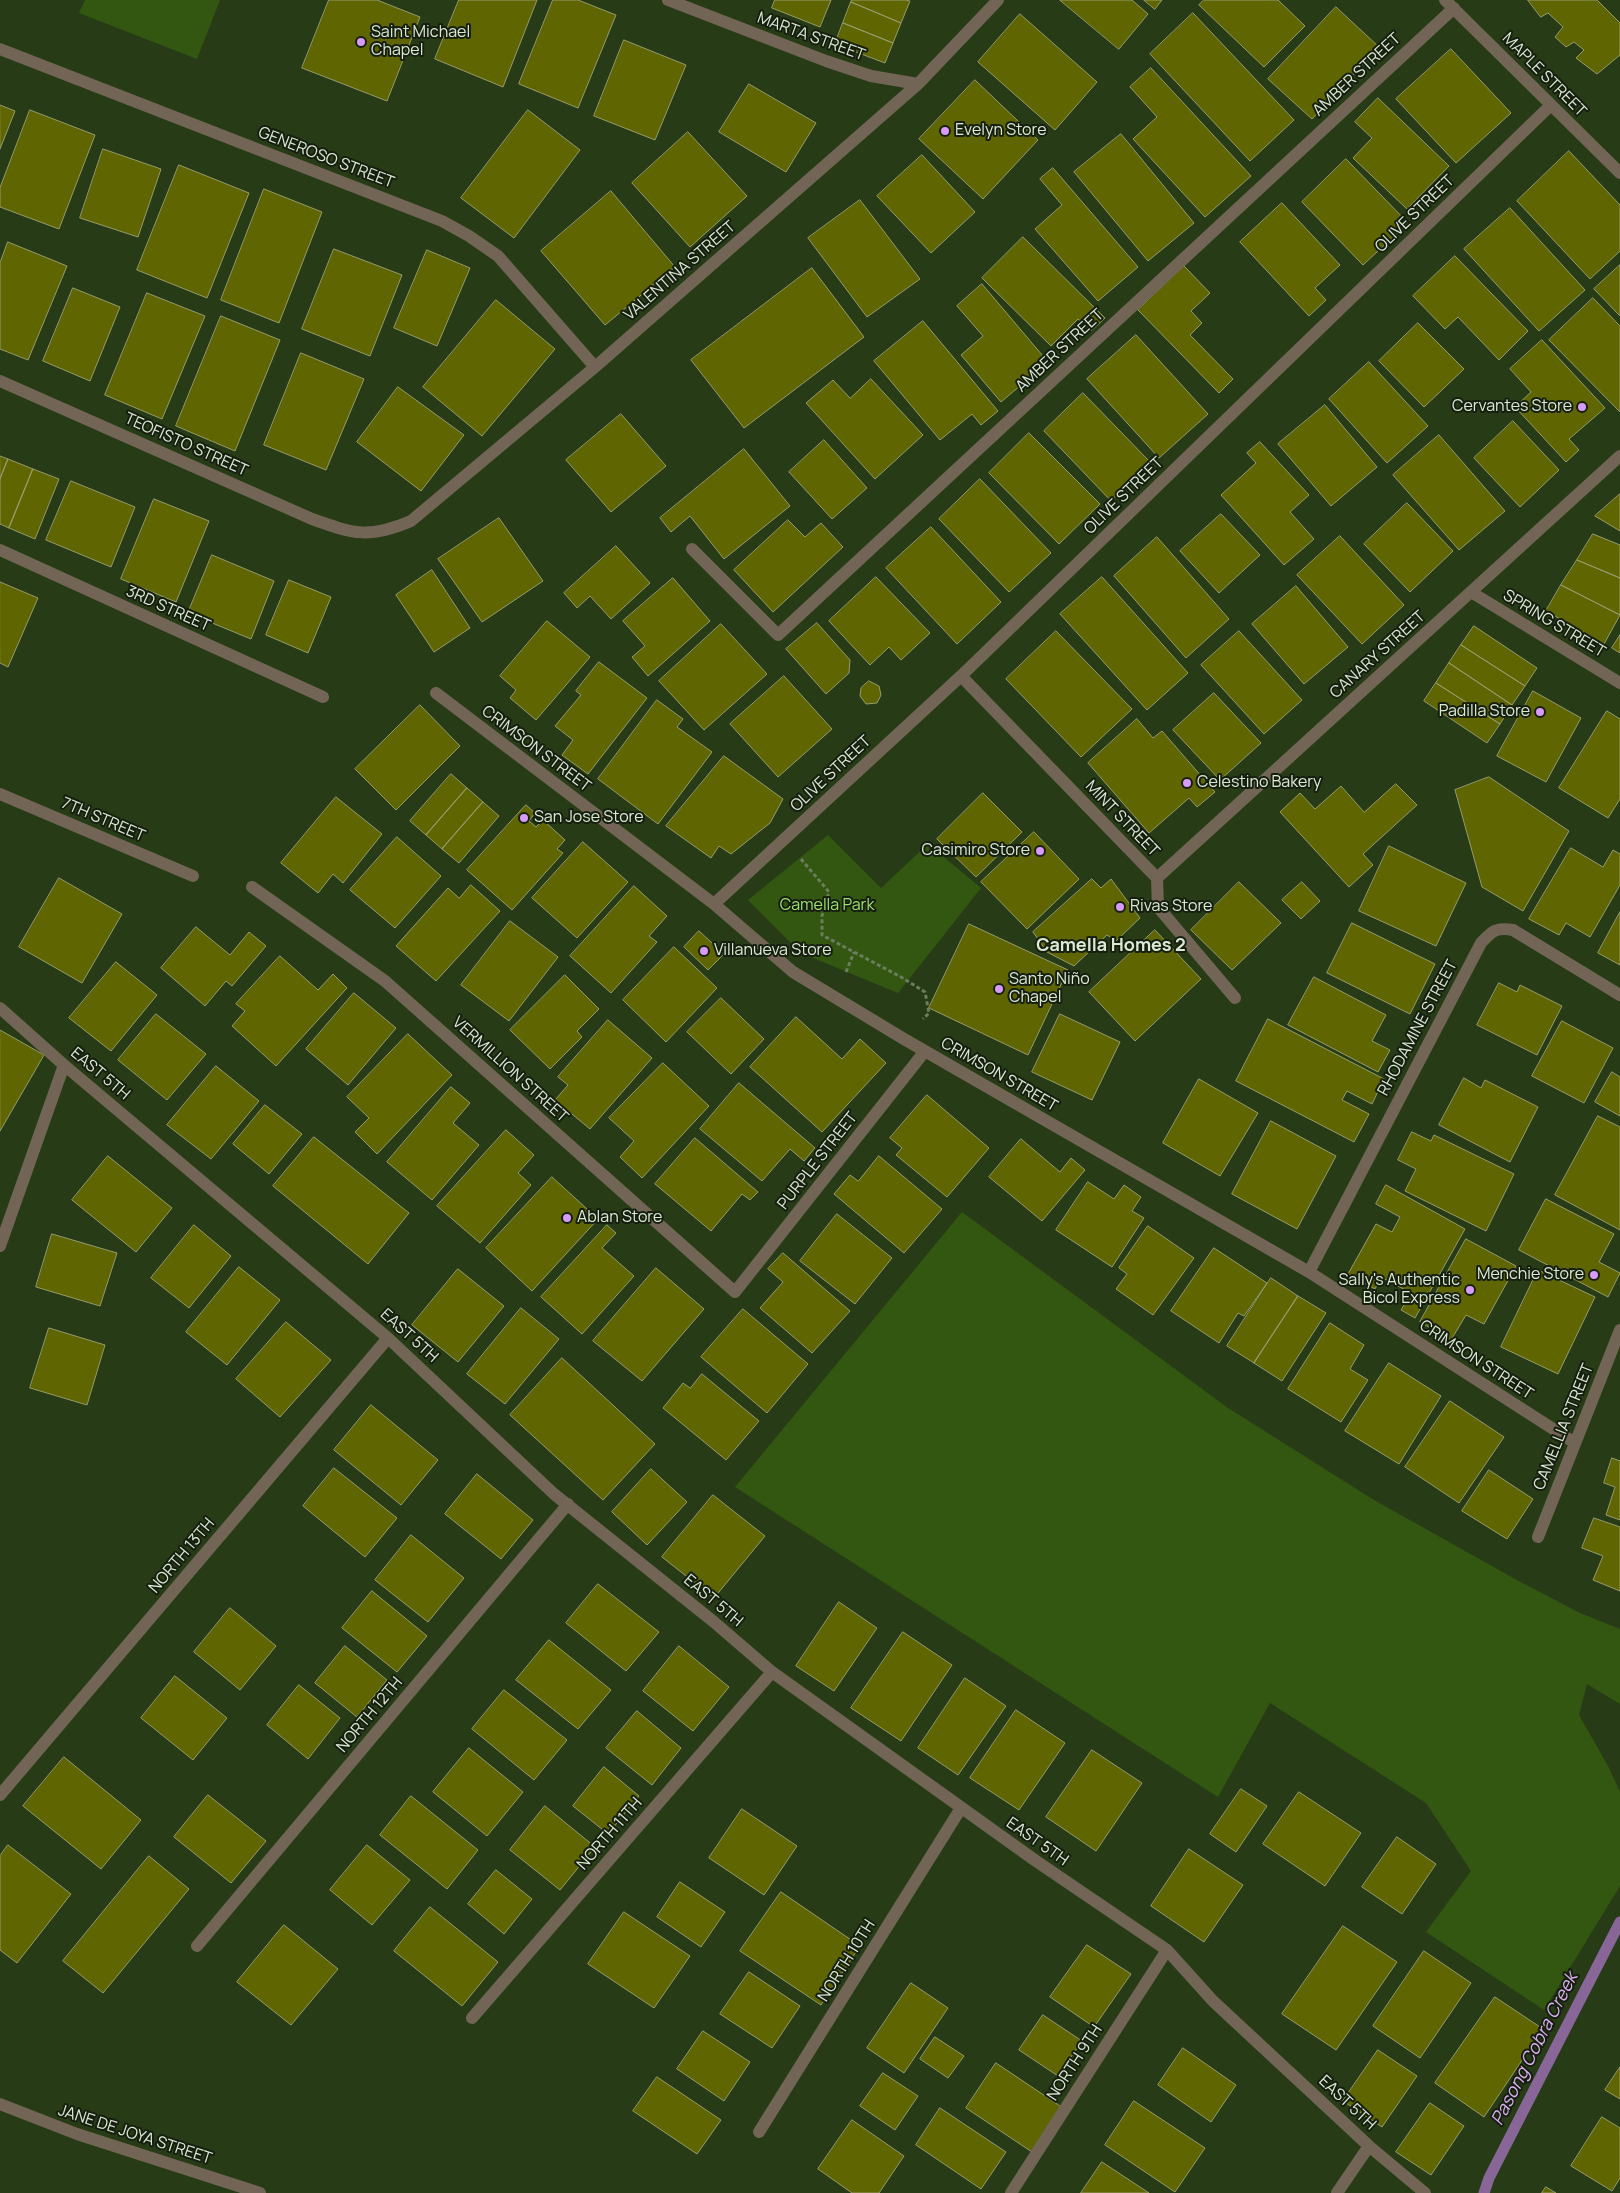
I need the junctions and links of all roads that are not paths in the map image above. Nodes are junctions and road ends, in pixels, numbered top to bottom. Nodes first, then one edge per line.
1 (668, 0) edge
2 (998, 0) edge
3 (1449, 4) edge
4 (0, 49) edge
5 (918, 84) junction
6 (1551, 105) junction
7 (1620, 174) edge
8 (595, 367) junction
9 (0, 381) edge
10 (1620, 456) edge
11 (361, 534) joint
12 (692, 549) dead end
13 (0, 550) edge
14 (1471, 592) junction
15 (961, 676) junction
16 (1620, 683) edge
17 (436, 693) dead end
18 (323, 696) dead end
19 (0, 794) edge
20 (193, 876) dead end
21 (1157, 878) junction
22 (252, 887) dead end
23 (714, 904) junction
24 (1620, 995) edge
25 (1235, 998) dead end
26 (0, 1008) edge
27 (926, 1051) junction
28 (64, 1065) junction
29 (0, 1246) edge
30 (1308, 1272) junction
31 (735, 1292) joint
32 (1620, 1330) edge
33 (388, 1338) junction
34 (1575, 1443) junction
35 (568, 1504) junction
36 (1538, 1537) dead end
37 (772, 1672) junction
38 (0, 1795) edge
39 (962, 1808) junction
40 (197, 1946) dead end
41 (1167, 1950) junction
42 (472, 2018) dead end
43 (0, 2104) edge
44 (759, 2132) dead end
45 (1369, 2146) junction
46 (260, 2193) edge
47 (1011, 2193) edge
48 (1337, 2193) edge
49 (1425, 2193) edge

1 - 5 street, MARTA STREET
2 - 5 street, VALENTINA STREET
3 - 6 street, MAPLE STREET
3 - 12 street, AMBER STREET
4 - 8 street, GENEROSO STREET
5 - 8 street, VALENTINA STREET
6 - 7 street, MAPLE STREET
6 - 15 street, OLIVE STREET
8 - 11 street, VALENTINA STREET
9 - 11 street, TEOFISTO STREET
10 - 14 street, CANARY STREET
13 - 18 street, 3RD STREET
14 - 16 street, SPRING STREET
14 - 21 street, CANARY STREET
15 - 21 street, MINT STREET
15 - 23 street, OLIVE STREET
17 - 23 street, CRIMSON STREET
19 - 20 street, 7TH STREET
21 - 25 street, MINT STREET
22 - 31 street, VERMILLION STREET
23 - 27 street, CRIMSON STREET
24 - 30 street, RHODAMINE STREET
26 - 28 street, EAST 5TH
27 - 30 street, CRIMSON STREET
27 - 31 street, PURPLE STREET
28 - 29 street
28 - 33 street, EAST 5TH
30 - 34 street, CRIMSON STREET
32 - 34 street, CAMELLIA STREET
33 - 35 street, EAST 5TH
33 - 38 street, NORTH 13TH
34 - 36 street, CAMELLIA STREET
35 - 37 street, EAST 5TH
35 - 40 street, NORTH 12TH
37 - 39 street, EAST 5TH
37 - 42 street, NORTH 11TH
39 - 41 street, EAST 5TH
39 - 44 street, NORTH 10TH
41 - 45 street, EAST 5TH
41 - 47 street, NORTH 9TH
43 - 46 street, JANE DE JOYA STREET
45 - 48 street
45 - 49 street, EAST 5TH

